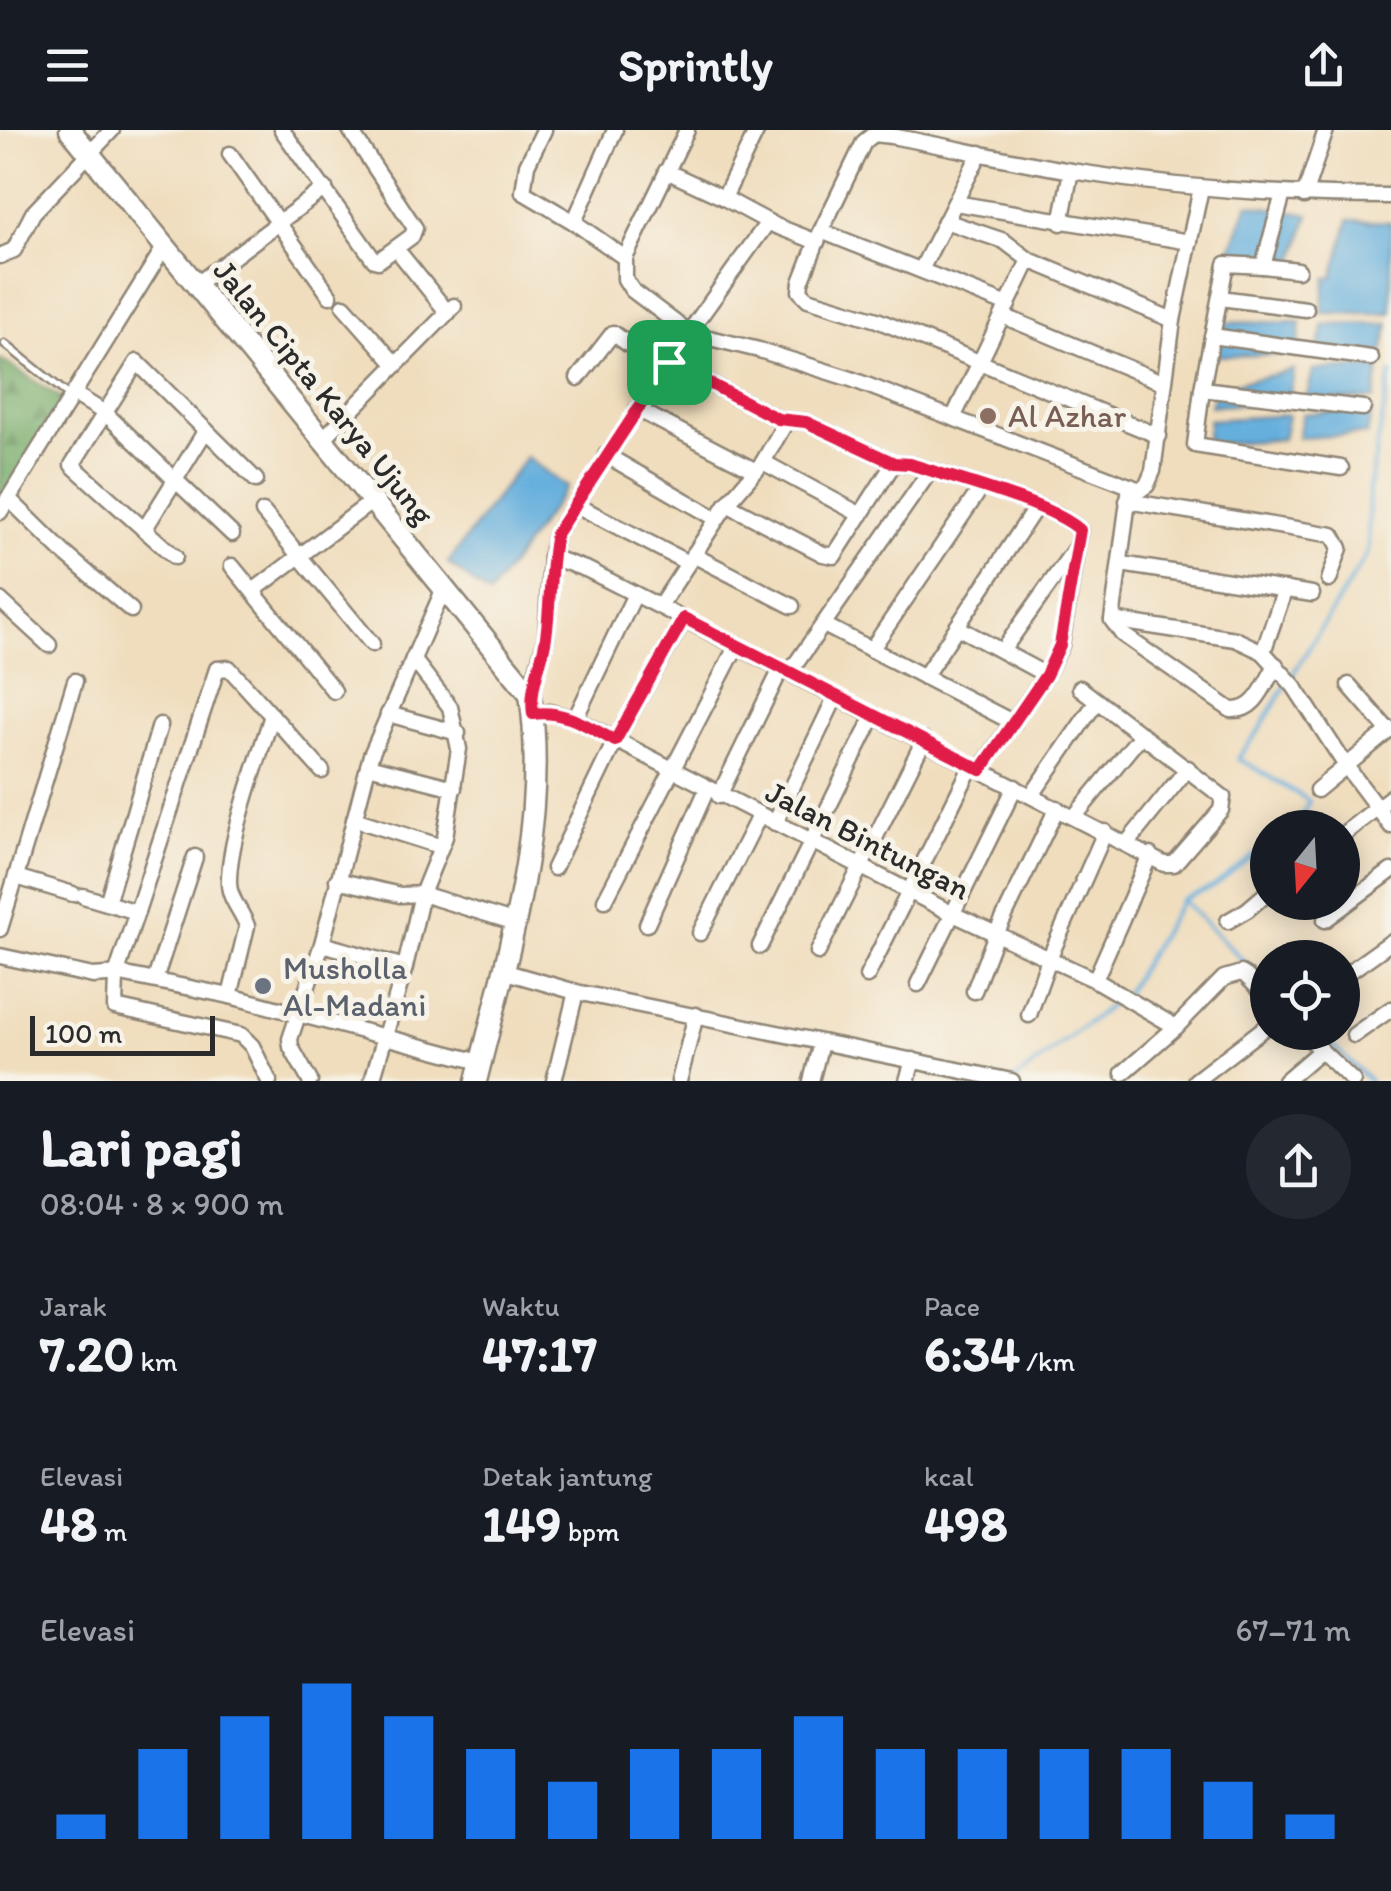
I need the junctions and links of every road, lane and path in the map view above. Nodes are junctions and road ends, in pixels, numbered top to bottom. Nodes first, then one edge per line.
1 (70, 130) edge
2 (112, 130) edge
3 (282, 130) edge
4 (350, 130) edge
5 (544, 130) edge
6 (615, 130) edge
7 (687, 130) edge
8 (757, 130) edge
9 (1326, 130) edge
10 (980, 153) junction
11 (230, 154) dead end
12 (90, 155) junction
13 (666, 170) junction
14 (1071, 171) junction
15 (325, 188) junction
16 (1201, 188) junction
17 (1283, 194) junction
18 (1304, 196) junction
19 (1389, 196) edge
20 (724, 198) junction
21 (954, 203) junction
22 (945, 221) junction
23 (574, 222) junction
24 (768, 222) junction
25 (278, 223) junction
26 (1061, 223) junction
27 (819, 237) junction
28 (1190, 242) junction
29 (165, 246) junction
30 (0, 256) edge
31 (402, 256) dead end
32 (625, 258) junction
33 (1029, 260) junction
34 (1262, 266) junction
35 (921, 270) junction
36 (1298, 270) dead end
37 (197, 284) junction
38 (330, 296) dead end
39 (1220, 298) junction
40 (344, 306) dead end
41 (1306, 309) dead end
42 (1006, 310) junction
43 (1173, 320) junction
44 (689, 332) junction
45 (1212, 336) junction
46 (5, 344) dead end
47 (1372, 358) dead end
48 (982, 361) junction
49 (396, 364) junction
50 (666, 366) junction
51 (578, 378) dead end
52 (1164, 383) junction
53 (1202, 389) junction
54 (73, 396) junction
55 (1363, 408) dead end
56 (637, 409) junction
57 (105, 413) junction
58 (954, 416) junction
59 (787, 420) junction
60 (206, 430) junction
61 (1159, 436) junction
62 (323, 439) junction
63 (606, 455) junction
64 (894, 463) junction
65 (759, 467) junction
66 (1341, 468) dead end
67 (930, 471) junction
68 (174, 478) junction
69 (256, 480) dead end
70 (982, 488) junction
71 (1129, 494) junction
72 (8, 498) junction
73 (374, 500) junction
74 (727, 504) junction
75 (576, 505) junction
76 (1036, 507) junction
77 (0, 512) edge
78 (263, 512) dead end
79 (861, 515) junction
80 (717, 519) junction
81 (144, 530) junction
82 (232, 534) dead end
83 (1078, 544) junction
84 (300, 556) junction
85 (174, 557) dead end
86 (551, 557) junction
87 (691, 559) junction
88 (1121, 564) junction
89 (232, 566) dead end
90 (1329, 580) dead end
91 (1285, 590) junction
92 (253, 591) junction
93 (441, 594) dead end
94 (634, 594) junction
95 (1312, 594) dead end
96 (0, 600) edge
97 (660, 606) junction
98 (792, 606) dead end
99 (131, 610) dead end
100 (684, 618) junction
101 (1112, 620) junction
102 (824, 625) junction
103 (957, 627) junction
104 (49, 644) dead end
105 (372, 644) dead end
106 (737, 646) junction
107 (872, 650) junction
108 (1002, 651) junction
109 (1263, 652) junction
110 (413, 659) junction
111 (1279, 668) junction
112 (786, 671) junction
113 (1046, 675) junction
114 (924, 677) junction
115 (75, 681) dead end
116 (1349, 685) dead end
117 (1080, 688) dead end
118 (334, 690) dead end
119 (836, 696) junction
120 (1097, 701) junction
121 (532, 704) junction
122 (272, 714) junction
123 (388, 714) junction
124 (874, 715) junction
125 (575, 720) junction
126 (1014, 723) junction
127 (160, 725) dead end
128 (1390, 730) edge
129 (458, 733) junction
130 (1142, 734) junction
131 (924, 740) junction
132 (615, 741) junction
133 (368, 766) junction
134 (1346, 766) junction
135 (976, 767) junction
136 (1188, 768) junction
137 (322, 771) dead end
138 (671, 771) junction
139 (1015, 786) junction
140 (454, 788) junction
141 (1316, 790) dead end
142 (713, 792) junction
143 (1032, 795) junction
144 (1391, 797) edge
145 (1057, 808) junction
146 (1378, 808) junction
147 (759, 816) junction
148 (1075, 816) junction
149 (354, 819) junction
150 (1360, 822) edge
151 (775, 824) junction
152 (1391, 826) edge
153 (1105, 832) junction
154 (811, 842) junction
155 (1127, 843) junction
156 (439, 846) junction
157 (1150, 855) junction
158 (195, 858) dead end
159 (860, 867) junction
160 (554, 868) dead end
161 (1391, 871) edge
162 (16, 877) junction
163 (337, 880) junction
164 (909, 892) junction
165 (422, 894) junction
166 (1360, 894) edge
167 (604, 900) dead end
168 (107, 903) junction
169 (1250, 907) edge
170 (137, 912) junction
171 (952, 914) junction
172 (1228, 920) dead end
173 (516, 923) junction
174 (647, 924) dead end
175 (0, 929) edge
176 (700, 933) dead end
177 (996, 934) junction
178 (1391, 942) edge
179 (322, 944) junction
180 (760, 946) dead end
181 (818, 952) dead end
182 (0, 956) edge
183 (1049, 959) junction
184 (1360, 964) edge
185 (405, 967) junction
186 (506, 972) junction
187 (116, 974) junction
188 (866, 976) dead end
189 (156, 980) junction
190 (1095, 980) junction
191 (1250, 980) edge
192 (918, 984) dead end
193 (974, 990) dead end
194 (576, 992) junction
195 (230, 996) junction
196 (1391, 1009) edge
197 (301, 1014) junction
198 (696, 1015) junction
199 (1029, 1016) dead end
200 (1176, 1027) junction
201 (1360, 1031) edge
202 (384, 1038) junction
203 (1250, 1039) edge
204 (821, 1043) junction
205 (1321, 1050) joint
206 (913, 1060) junction
207 (478, 1072) edge
208 (1123, 1074) dead end
209 (1008, 1079) edge
210 (268, 1081) edge
211 (310, 1081) edge
212 (372, 1081) edge
213 (556, 1081) edge
214 (679, 1081) edge
215 (811, 1081) edge
216 (907, 1081) edge
217 (1195, 1081) edge
218 (1284, 1081) edge
219 (1353, 1081) edge

1 - 12 main road, Jalan Cipta Karya Ujung
2 - 12 street
3 - 15 street
4 - 15 street
5 - 23 street
6 - 23 street
7 - 13 street
8 - 20 street
9 - 18 street
10 - 14 street
10 - 21 street
10 - 27 street
11 - 25 street
12 - 29 main road, Jalan Cipta Karya Ujung
12 - 30 street
13 - 20 street
13 - 32 street
14 - 16 street
14 - 26 street
15 - 25 street
16 - 17 street
16 - 28 street
17 - 18 street
17 - 34 street
18 - 19 street
20 - 24 street
21 - 22 street
21 - 26 street
22 - 33 street
22 - 35 street
23 - 32 street
24 - 27 street
24 - 44 street
25 - 37 street
25 - 38 street
26 - 28 street
27 - 35 street
27 - 48 street
28 - 43 street
29 - 37 main road, Jalan Cipta Karya Ujung
29 - 54 street
31 - 49 street
32 - 44 street
33 - 42 street
33 - 43 street
34 - 36 street
34 - 39 street
35 - 42 street
37 - 62 main road, Jalan Cipta Karya Ujung
39 - 41 street
39 - 45 street
40 - 49 street
42 - 48 street
42 - 52 street
43 - 52 street
44 - 50 street
44 - 58 street
45 - 47 street
45 - 53 street
46 - 54 lane
48 - 58 street
48 - 61 street
49 - 62 street
50 - 51 street
50 - 56 street
50 - 59 street
52 - 61 street
53 - 55 street
53 - 66 street
54 - 57 street
54 - 72 street
56 - 63 street
56 - 65 street
57 - 60 street
57 - 68 street
57 - 81 street
58 - 71 street
59 - 64 street
59 - 65 street
60 - 68 street
60 - 69 street
61 - 71 street
62 - 73 main road, Jalan Cipta Karya Ujung
63 - 75 street
63 - 80 street
64 - 67 street
64 - 79 street
65 - 74 street
65 - 79 street
67 - 70 street
67 - 102 street
68 - 81 street
68 - 82 street
70 - 76 street
70 - 107 street
71 - 88 street
71 - 90 street
72 - 77 street
72 - 99 street
73 - 84 street
73 - 121 main road, Jalan Cipta Karya Ujung
74 - 79 street
74 - 80 street
75 - 86 street
75 - 87 street
76 - 83 street
76 - 103 street
78 - 84 street
80 - 87 street
81 - 85 street
83 - 108 street
83 - 113 street
84 - 92 street
84 - 105 street
86 - 94 street
86 - 121 street
87 - 97 street
87 - 98 street
88 - 91 street
88 - 101 street
89 - 92 street
91 - 95 street
91 - 109 street
92 - 118 street
93 - 110 street
94 - 97 street
94 - 125 street
96 - 104 street
97 - 100 street
100 - 106 street
100 - 132 street
101 - 109 street
101 - 111 street
102 - 107 street
102 - 112 street
103 - 108 street
103 - 114 street
106 - 112 street
106 - 138 street
107 - 114 street
108 - 113 street
109 - 111 street
110 - 123 street
110 - 129 street
111 - 134 street
112 - 119 street
112 - 142 street
113 - 126 street
114 - 126 street
115 - 162 street
116 - 128 street
117 - 120 street
119 - 124 street
119 - 151 street
120 - 130 street
120 - 143 street
121 - 125 street, Jalan Bintungan
121 - 173 main road
122 - 137 street
122 - 170 street
122 - 195 street
123 - 129 street
123 - 133 street
124 - 131 street
124 - 154 street
125 - 132 street, Jalan Bintungan
126 - 135 street
127 - 168 street
128 - 134 street
129 - 140 street
130 - 136 street
130 - 148 street
131 - 135 street
131 - 159 street
132 - 138 street, Jalan Bintungan
132 - 160 street
133 - 140 street
133 - 149 street
134 - 141 street
134 - 146 street
135 - 139 street
135 - 164 street
136 - 155 street
136 - 157 street
138 - 142 street, Jalan Bintungan
138 - 167 street
139 - 143 street
139 - 171 street
140 - 156 street
142 - 147 street, Jalan Bintungan
142 - 174 street
143 - 145 street
144 - 146 street
145 - 148 street
145 - 177 street
146 - 150 street
146 - 152 street
147 - 151 street, Jalan Bintungan
147 - 176 street
148 - 153 street
149 - 156 street
149 - 163 street
151 - 154 street, Jalan Bintungan
153 - 155 street
153 - 183 street
154 - 159 street, Jalan Bintungan
154 - 180 street
155 - 157 street
156 - 165 street
157 - 190 street
158 - 189 street
159 - 164 street, Jalan Bintungan
159 - 181 street
161 - 166 street
162 - 168 street
162 - 175 street
163 - 165 street
163 - 179 street
164 - 171 street, Jalan Bintungan
164 - 188 street
165 - 173 street
165 - 185 street
168 - 170 street
169 - 172 street
170 - 187 street
171 - 177 street, Jalan Bintungan
171 - 192 street
173 - 186 main road
177 - 183 street, Jalan Bintungan
177 - 193 street
178 - 184 street
179 - 185 street
179 - 197 street
182 - 187 street
183 - 190 street, Jalan Bintungan
183 - 199 street
185 - 202 street
186 - 194 street
186 - 207 main road
187 - 189 street
187 - 210 street
189 - 195 street
190 - 200 street, Jalan Bintungan
191 - 200 street
194 - 198 street
194 - 213 street
195 - 197 street
196 - 201 street
197 - 202 street
197 - 211 street
198 - 204 street
198 - 214 street
200 - 208 street
202 - 207 street
202 - 212 street
203 - 217 street
204 - 206 street
204 - 215 street
205 - 218 street
205 - 219 street
206 - 209 street
206 - 216 street

